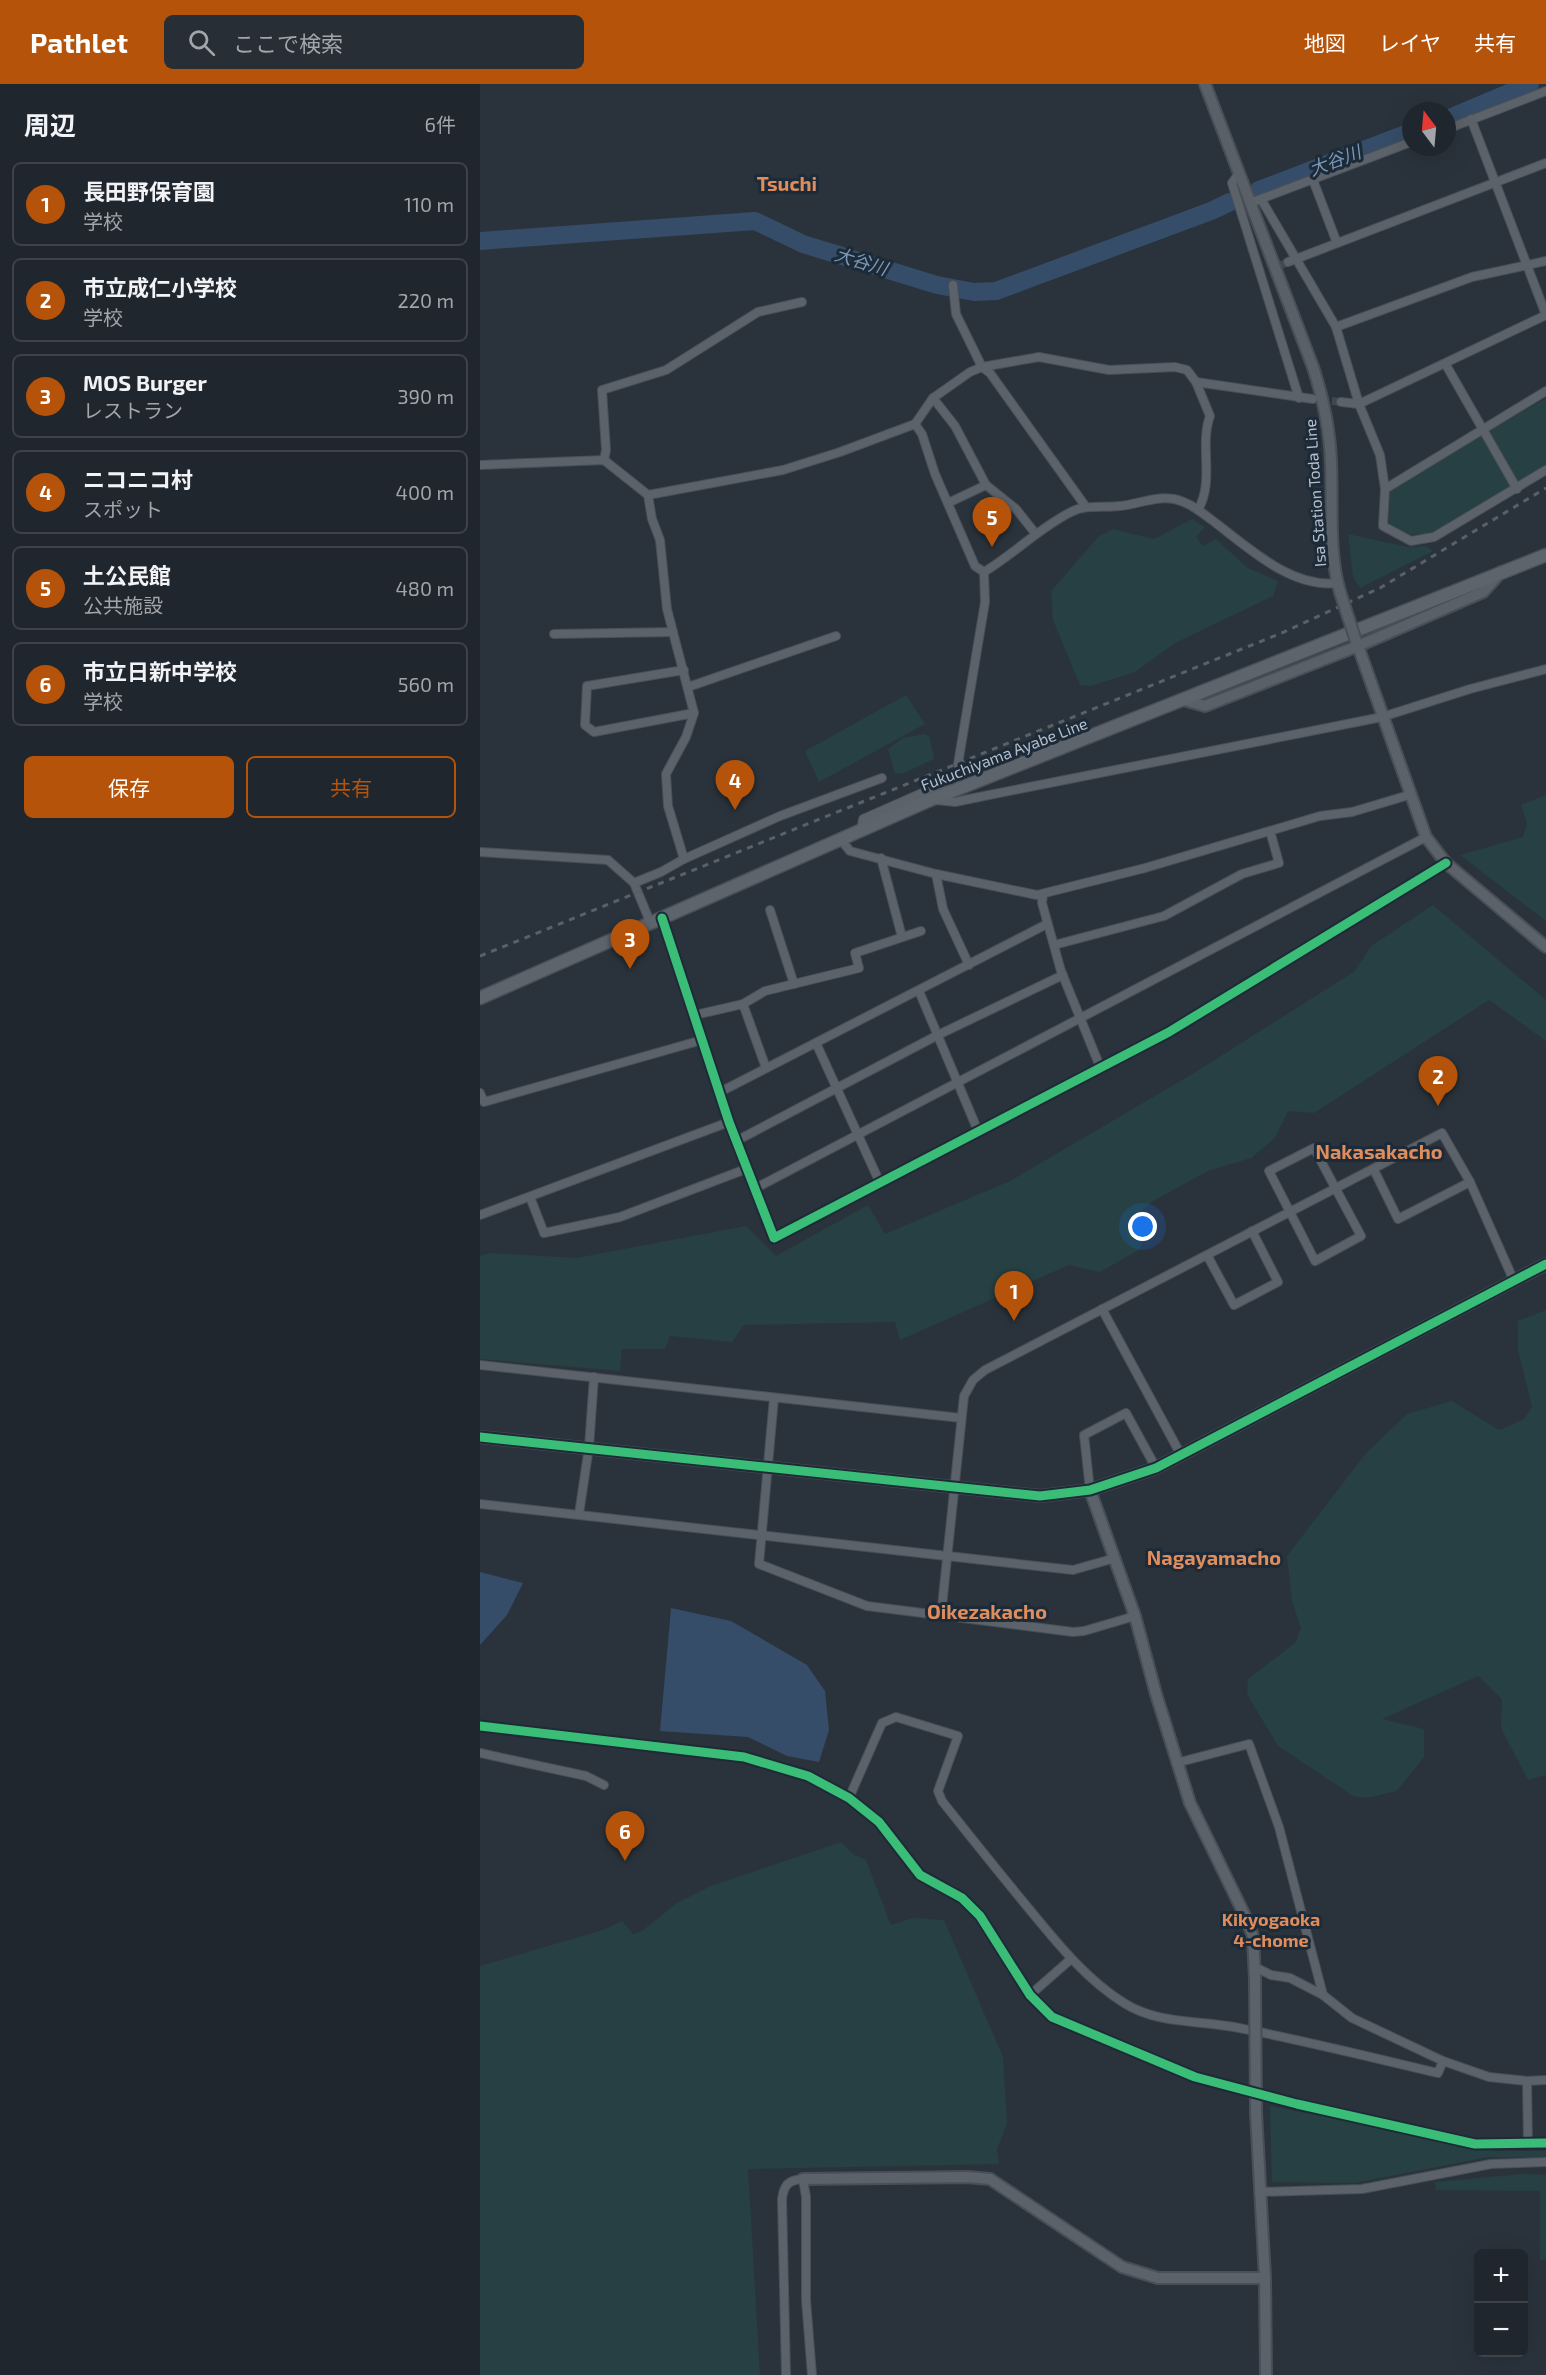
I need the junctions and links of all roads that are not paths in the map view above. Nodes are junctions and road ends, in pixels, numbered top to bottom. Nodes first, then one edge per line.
1 (1205, 84) edge
2 (1546, 91) edge
3 (1471, 119) junction
4 (1456, 125) edge
5 (1402, 145) edge
6 (1546, 163) edge
7 (1239, 173) junction
8 (1313, 180) junction
9 (1495, 182) junction
10 (1261, 199) junction
11 (1250, 203) junction
12 (1337, 243) junction
13 (1292, 261) junction
14 (1546, 261) edge
15 (1527, 265) junction
16 (1270, 270) tunnel mouth
17 (1261, 272) junction
18 (953, 285) dead end
19 (802, 302) dead end
20 (1546, 315) edge
21 (1336, 327) junction
22 (1446, 364) junction
23 (982, 367) junction
24 (1196, 382) junction
25 (1546, 391) edge
26 (933, 398) junction
27 (1299, 398) junction
28 (1312, 399) tunnel mouth
29 (1341, 402) tunnel mouth
30 (1359, 404) junction
31 (915, 424) junction
32 (1484, 431) junction
33 (604, 460) junction
34 (480, 465) edge
35 (1546, 470) edge
36 (986, 484) junction
37 (1385, 489) junction
38 (1517, 489) junction
39 (648, 495) junction
40 (948, 503) junction
41 (1086, 507) junction
42 (1198, 510) junction
43 (1035, 533) junction
44 (1546, 555) edge
45 (984, 572) junction
46 (1501, 572) junction
47 (1339, 588) junction
48 (673, 632) junction
49 (555, 634) dead end
50 (836, 636) dead end
51 (1357, 643) junction
52 (1546, 669) edge
53 (684, 670) junction
54 (688, 687) junction
55 (1184, 700) junction
56 (694, 713) junction
57 (1382, 717) junction
58 (882, 778) dead end
59 (1409, 795) junction
60 (930, 800) junction
61 (861, 831) junction
62 (1270, 831) junction
63 (1426, 837) junction
64 (841, 840) junction
65 (480, 852) edge
66 (881, 858) junction
67 (684, 859) junction
68 (1446, 863) junction
69 (936, 874) junction
70 (634, 883) junction
71 (1043, 894) junction
72 (770, 910) dead end
73 (656, 921) junction
74 (1047, 924) junction
75 (921, 931) dead end
76 (902, 937) junction
77 (1054, 945) junction
78 (1546, 947) edge
79 (969, 964) junction
80 (1063, 975) junction
81 (794, 984) junction
82 (919, 990) junction
83 (480, 998) edge
84 (743, 1004) junction
85 (695, 1015) junction
86 (1080, 1018) junction
87 (938, 1035) junction
88 (702, 1040) junction
89 (816, 1043) junction
90 (766, 1068) junction
91 (1101, 1069) junction
92 (958, 1083) junction
93 (837, 1087) junction
94 (720, 1092) junction
95 (480, 1093) edge
96 (729, 1122) junction
97 (978, 1131) junction
98 (858, 1134) junction
99 (736, 1141) junction
100 (746, 1169) junction
101 (1374, 1170) junction
102 (1470, 1182) junction
103 (880, 1183) junction
104 (754, 1189) junction
105 (1337, 1189) junction
106 (531, 1197) junction
107 (1290, 1212) junction
108 (480, 1215) edge
109 (1252, 1231) junction
110 (1207, 1255) junction
111 (1546, 1264) edge
112 (1514, 1281) junction
113 (1102, 1309) junction
114 (480, 1365) edge
115 (594, 1377) junction
116 (774, 1398) junction
117 (961, 1418) junction
118 (480, 1437) edge
119 (589, 1447) junction
120 (1181, 1455) junction
121 (769, 1467) junction
122 (1156, 1468) junction
123 (956, 1487) junction
124 (1090, 1490) junction
125 (480, 1504) edge
126 (579, 1514) junction
127 (761, 1535) junction
128 (947, 1555) junction
129 (1115, 1558) junction
130 (941, 1616) junction
131 (1135, 1616) junction
132 (480, 1725) edge
133 (480, 1753) edge
134 (1176, 1763) junction
135 (604, 1785) dead end
136 (849, 1798) junction
137 (1071, 1959) junction
138 (1255, 1967) junction
139 (1030, 1995) junction
140 (1323, 1995) junction
141 (1443, 2061) junction
142 (1546, 2080) edge
143 (1527, 2081) junction
144 (1528, 2142) junction
145 (1546, 2143) edge
146 (1546, 2162) edge
147 (803, 2179) junction
148 (1259, 2192) junction
149 (1265, 2278) junction
150 (786, 2375) edge
151 (812, 2375) edge
152 (1266, 2375) edge

1 - 7 main road, Isa Station Toda Line
2 - 3 street
3 - 4 street
3 - 9 street
5 - 8 street
6 - 9 street
7 - 11 main road, Isa Station Toda Line
7 - 17 street
8 - 10 street
8 - 12 street
9 - 12 street
9 - 15 street
10 - 11 street
10 - 13 street
11 - 47 main road, Isa Station Toda Line
12 - 13 street
13 - 21 street
14 - 15 street
15 - 20 street
15 - 21 street
16 - 17 street
17 - 27 street
18 - 23 street
19 - 33 street
20 - 22 street
21 - 30 street
22 - 30 street
22 - 32 street
23 - 24 street
23 - 26 street
23 - 41 street
24 - 27 street
24 - 42 street
25 - 32 street
26 - 31 street
26 - 36 street
27 - 28 street
29 - 30 street
30 - 37 street
31 - 39 street
31 - 40 street
32 - 37 street
32 - 38 street
33 - 34 street
33 - 39 street
35 - 38 street
36 - 40 street
36 - 43 street
37 - 38 street
39 - 48 street
40 - 45 street
41 - 42 street
41 - 43 street
42 - 47 street
43 - 45 street
44 - 46 main road, Fukuchiyama Ayabe Line
45 - 61 street
46 - 51 main road
46 - 55 main road, Fukuchiyama Ayabe Line
47 - 51 main road, Isa Station Toda Line, bridge
48 - 49 street
48 - 53 street
50 - 54 street
51 - 55 main road
51 - 57 street
52 - 57 street
53 - 54 street
53 - 56 street
54 - 56 street
55 - 60 main road, Fukuchiyama Ayabe Line
56 - 67 street
57 - 59 street
57 - 60 street
58 - 67 street
59 - 62 street
59 - 63 street
60 - 61 main road, Fukuchiyama Ayabe Line
61 - 64 main road, Fukuchiyama Ayabe Line
62 - 71 street
62 - 77 street
63 - 68 street
63 - 86 street
64 - 66 street
64 - 73 main road, Fukuchiyama Ayabe Line
65 - 70 street
66 - 69 street
66 - 76 street
67 - 70 street
68 - 78 street
68 - 91 street
69 - 71 street
69 - 79 street
70 - 73 street
71 - 74 street
72 - 81 street
73 - 83 main road, Fukuchiyama Ayabe Line
73 - 85 street
74 - 77 street
74 - 79 street
75 - 76 street
76 - 81 street
77 - 80 street
79 - 82 street
80 - 86 street
80 - 87 street
81 - 84 street
82 - 87 street
82 - 89 street
84 - 85 street
84 - 90 street
85 - 88 street
86 - 91 street
86 - 92 street
87 - 92 street
87 - 93 street
88 - 94 street
88 - 95 street
89 - 90 street
89 - 93 street
90 - 94 street
91 - 97 street
92 - 97 street
92 - 98 street
93 - 98 street
93 - 99 street
94 - 96 street
96 - 99 street
96 - 106 street
97 - 103 street
98 - 103 street
98 - 104 street
99 - 100 street
100 - 104 street
100 - 106 street
101 - 102 street
101 - 102 street
101 - 105 street
102 - 112 street
103 - 104 street
105 - 107 street
105 - 107 street
105 - 107 street
106 - 108 street
107 - 109 street
109 - 110 street
109 - 110 street
110 - 113 street
111 - 112 street
112 - 120 street
113 - 117 street
113 - 120 street
114 - 115 street
115 - 116 street
115 - 119 street
116 - 117 street
116 - 121 street
117 - 123 street
118 - 119 street
119 - 121 street
119 - 126 street
120 - 122 street
121 - 123 street
121 - 127 street
122 - 124 street
122 - 124 street
123 - 124 street
123 - 128 street
124 - 129 street
125 - 126 street
126 - 127 street
127 - 128 street
127 - 130 street
128 - 129 street
128 - 130 street
129 - 131 street
130 - 131 street
131 - 134 street
132 - 136 street
133 - 135 street
134 - 138 street
134 - 140 street
136 - 137 street
136 - 139 street
137 - 139 street
137 - 141 street
138 - 140 street
138 - 148 street, bridge
139 - 144 street
140 - 141 street
141 - 143 street
142 - 143 street
143 - 144 street
144 - 145 street
146 - 148 street
147 - 149 street
147 - 150 street
147 - 151 street
148 - 149 street
149 - 152 street

